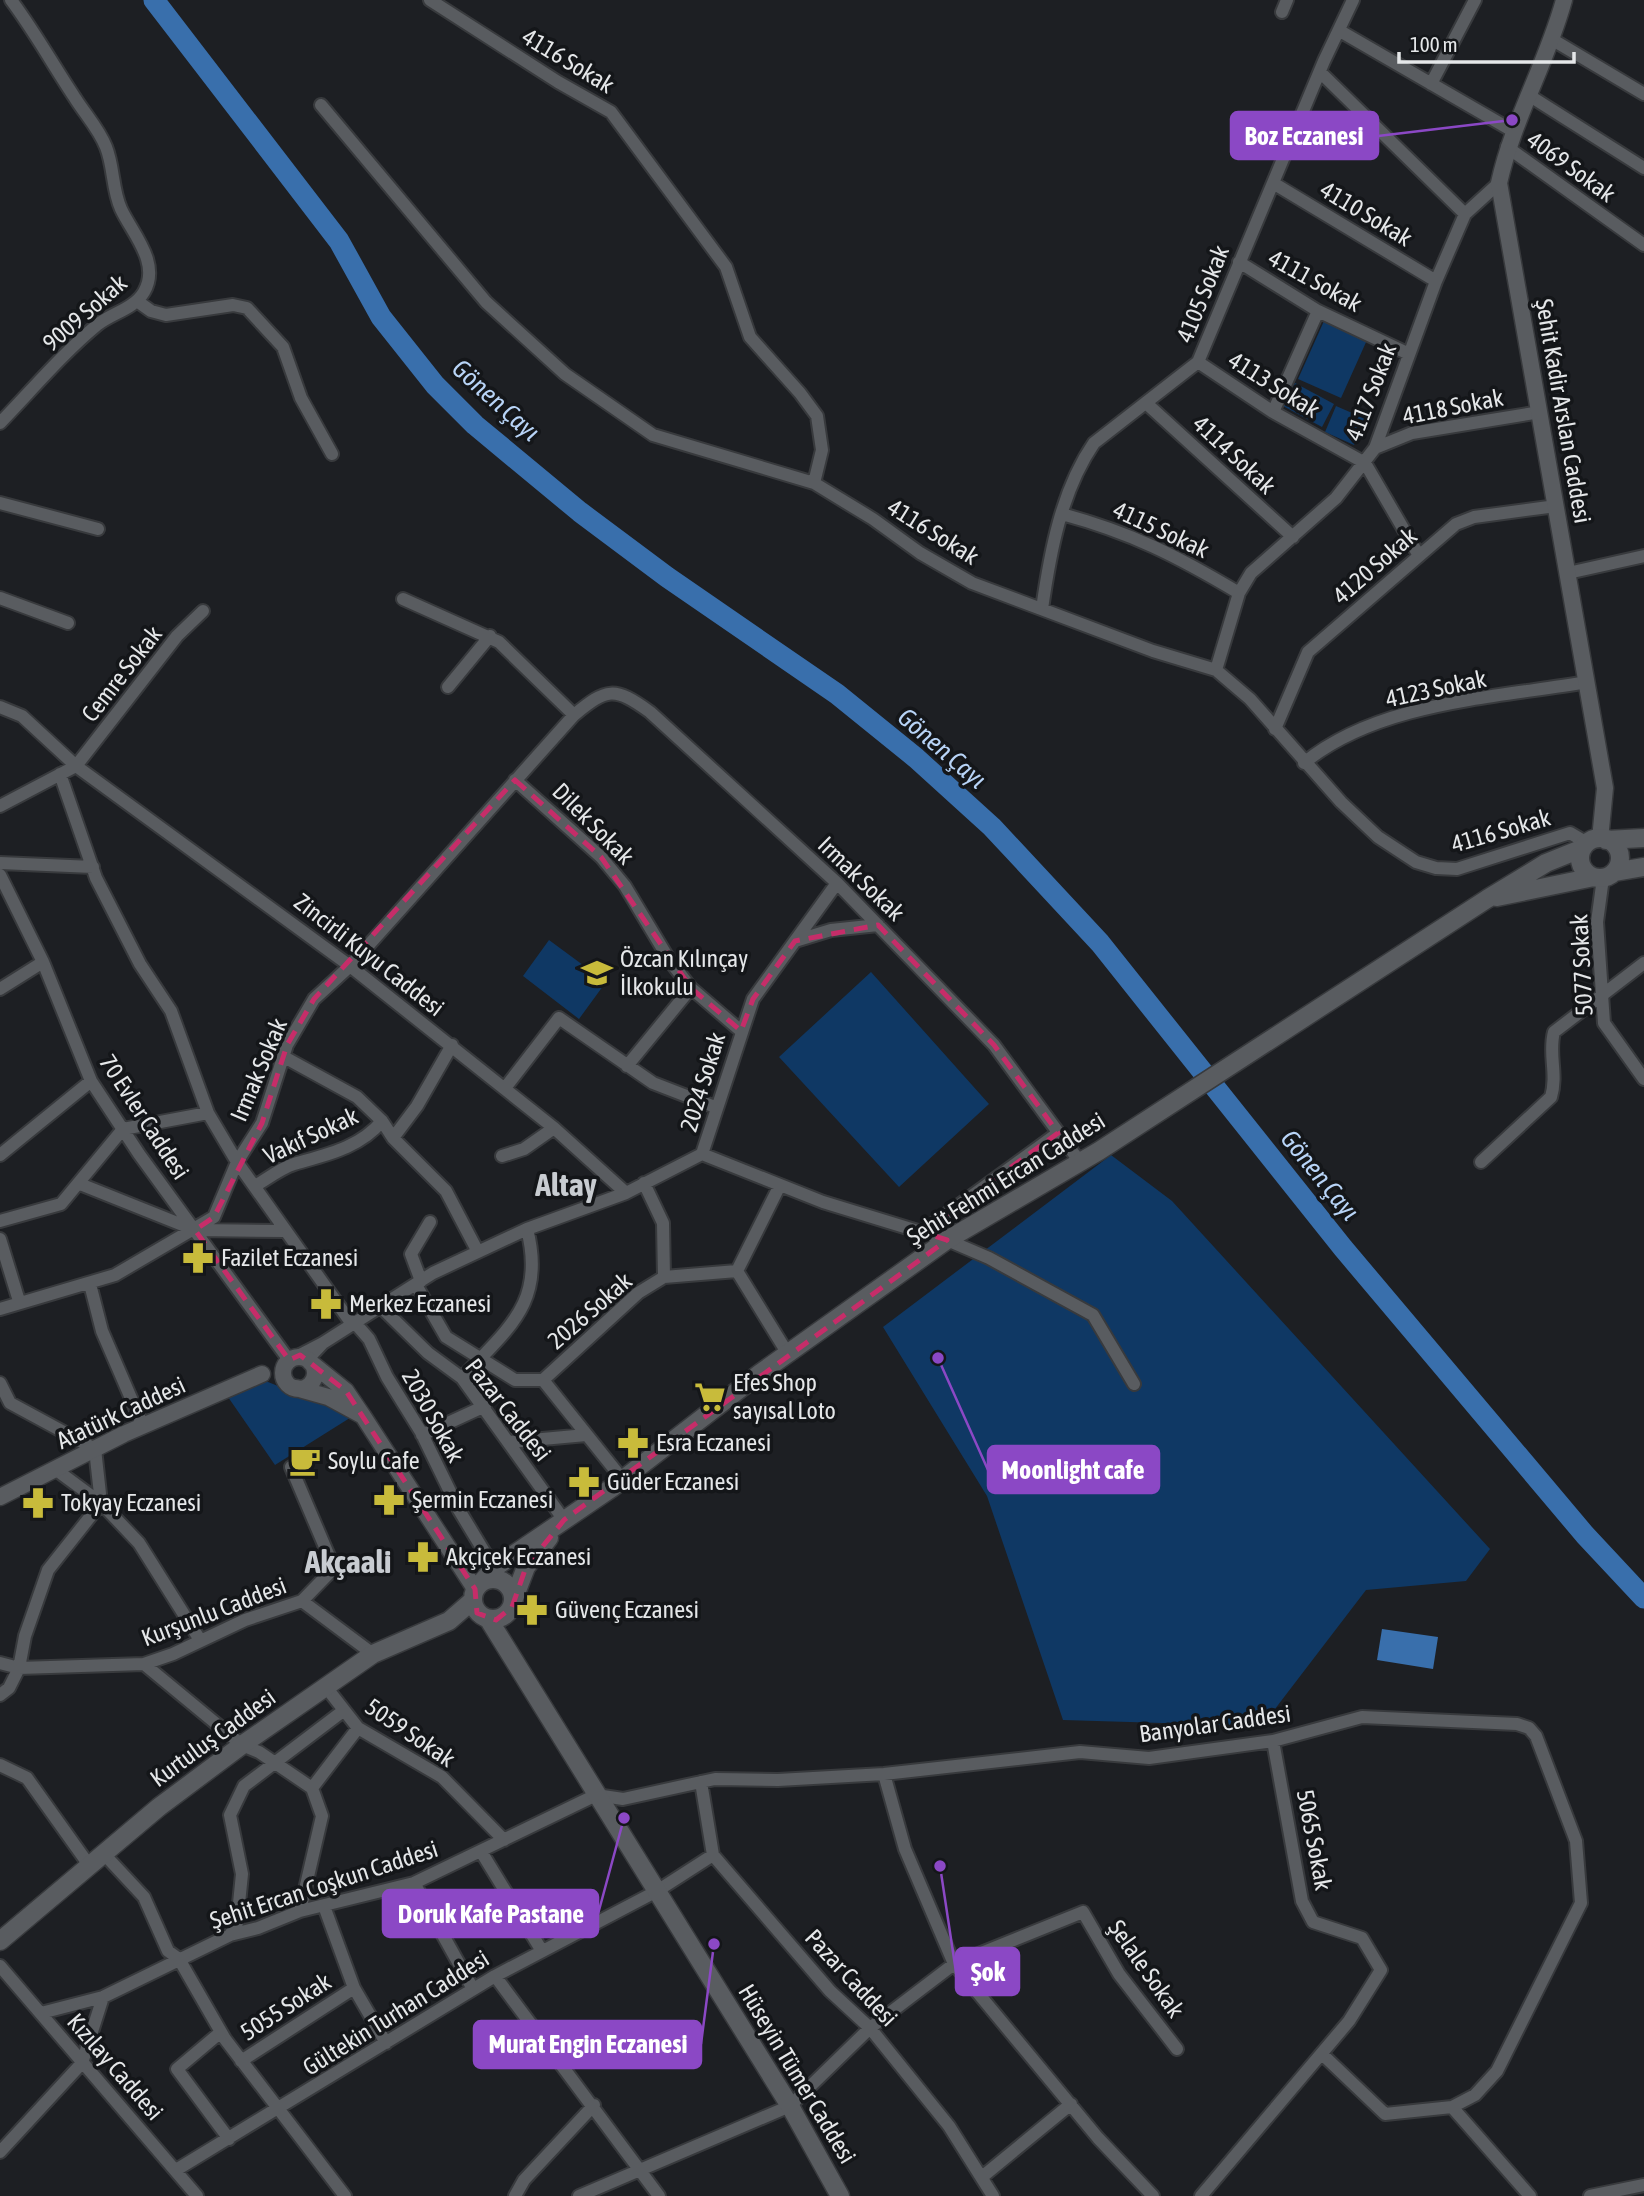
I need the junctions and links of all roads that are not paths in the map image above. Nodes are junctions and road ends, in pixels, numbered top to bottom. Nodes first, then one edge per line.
1 (11, 0) edge
2 (430, 0) edge
3 (1353, 0) edge
4 (1475, 0) edge
5 (1564, 0) edge
6 (1340, 31) junction
7 (1553, 40) junction
8 (1320, 72) junction
9 (1431, 84) junction
10 (1644, 94) edge
11 (1530, 96) junction
12 (321, 105) dead end
13 (1513, 131) junction
14 (1507, 147) junction
15 (1644, 168) edge
16 (1273, 183) junction
17 (1499, 183) junction
18 (1465, 214) junction
19 (1644, 245) edge
20 (1238, 262) junction
21 (1436, 281) junction
22 (137, 301) junction
23 (1318, 311) junction
24 (1409, 354) junction
25 (1198, 362) junction
26 (1146, 403) junction
27 (1273, 412) junction
28 (1540, 412) junction
29 (0, 423) edge
30 (1375, 447) junction
31 (332, 454) dead end
32 (1365, 463) junction
33 (814, 483) junction
34 (0, 503) edge
35 (1556, 506) junction
36 (1062, 514) junction
37 (98, 529) dead end
38 (1293, 537) junction
39 (1418, 554) junction
40 (1644, 556) edge
41 (1568, 573) junction
42 (1239, 593) junction
43 (0, 598) edge
44 (403, 599) dead end
45 (1042, 609) junction
46 (203, 611) dead end
47 (68, 623) dead end
48 (490, 636) junction
49 (1216, 670) junction
50 (1587, 682) junction
51 (448, 687) dead end
52 (0, 707) edge
53 (573, 715) junction
54 (1275, 729) junction
55 (1304, 763) junction
56 (76, 765) junction
57 (60, 774) junction
58 (515, 780) junction
59 (0, 806) edge
60 (1644, 838) edge
61 (1594, 842) junction
62 (0, 863) edge
63 (93, 867) junction
64 (1644, 867) edge
65 (0, 875) edge
66 (1604, 876) junction
67 (837, 883) junction
68 (1487, 899) junction
69 (878, 925) junction
70 (795, 941) junction
71 (43, 962) junction
72 (1644, 962) edge
73 (350, 966) junction
74 (691, 988) junction
75 (0, 989) edge
76 (1600, 996) junction
77 (741, 1031) junction
78 (452, 1045) junction
79 (284, 1057) junction
80 (627, 1066) junction
81 (1644, 1079) edge
82 (91, 1081) junction
83 (505, 1088) junction
84 (715, 1107) junction
85 (208, 1114) junction
86 (382, 1121) junction
87 (554, 1128) junction
88 (123, 1129) junction
89 (1058, 1133) junction
90 (393, 1138) junction
91 (702, 1154) junction
92 (0, 1155) edge
93 (502, 1156) dead end
94 (237, 1162) junction
95 (1481, 1162) dead end
96 (1080, 1163) junction
97 (644, 1183) junction
98 (80, 1184) junction
99 (780, 1185) junction
100 (255, 1186) junction
101 (626, 1193) junction
102 (0, 1221) edge
103 (430, 1222) dead end
104 (527, 1229) junction
105 (195, 1230) junction
106 (285, 1231) junction
107 (922, 1232) junction
108 (0, 1239) edge
109 (947, 1240) junction
110 (478, 1252) junction
111 (737, 1271) junction
112 (664, 1277) junction
113 (418, 1283) junction
114 (90, 1284) junction
115 (19, 1301) junction
116 (380, 1306) junction
117 (0, 1309) edge
118 (354, 1323) junction
119 (788, 1354) junction
120 (481, 1357) junction
121 (297, 1361) junction
122 (262, 1374) junction
123 (462, 1378) junction
124 (543, 1380) junction
125 (1133, 1384) dead end
126 (0, 1386) edge
127 (291, 1386) junction
128 (5, 1405) edge
129 (485, 1406) junction
130 (363, 1416) junction
131 (143, 1426) junction
132 (422, 1435) junction
133 (586, 1435) junction
134 (510, 1442) junction
135 (94, 1449) junction
136 (290, 1467) dead end
137 (55, 1469) junction
138 (623, 1480) junction
139 (1, 1493) edge
140 (101, 1503) junction
141 (564, 1520) junction
142 (494, 1567) junction
143 (476, 1591) junction
144 (302, 1601) junction
145 (511, 1607) junction
146 (489, 1620) junction
147 (200, 1640) junction
148 (373, 1654) junction
149 (513, 1660) junction
150 (0, 1663) edge
151 (144, 1664) junction
152 (19, 1668) junction
153 (326, 1687) junction
154 (0, 1695) edge
155 (343, 1711) junction
156 (358, 1728) junction
157 (1273, 1741) junction
158 (242, 1745) junction
159 (273, 1761) junction
160 (0, 1765) edge
161 (884, 1774) junction
162 (701, 1782) junction
163 (312, 1788) junction
164 (596, 1795) junction
165 (504, 1840) junction
166 (482, 1853) junction
167 (713, 1855) junction
168 (97, 1860) junction
169 (414, 1883) junction
170 (657, 1891) junction
171 (324, 1906) junction
172 (300, 1911) junction
173 (230, 1935) junction
174 (0, 1941) edge
175 (542, 1951) junction
176 (179, 1959) junction
177 (954, 1964) junction
178 (0, 1966) edge
179 (495, 1976) junction
180 (354, 1988) junction
181 (473, 1989) junction
182 (103, 1997) junction
183 (41, 2013) junction
184 (870, 2028) junction
185 (221, 2032) junction
186 (386, 2043) junction
187 (1177, 2049) dead end
188 (1322, 2054) junction
189 (241, 2062) junction
190 (82, 2063) junction
191 (1071, 2104) junction
192 (594, 2105) junction
193 (790, 2106) junction
194 (1452, 2107) junction
195 (278, 2111) junction
196 (229, 2139) junction
197 (0, 2152) edge
198 (176, 2170) junction
199 (639, 2171) junction
200 (982, 2177) junction
201 (1644, 2185) edge
202 (197, 2196) edge
203 (345, 2196) edge
204 (516, 2196) edge
205 (579, 2196) edge
206 (659, 2196) edge
207 (840, 2196) edge
208 (993, 2196) edge
209 (1153, 2196) edge
210 (1200, 2196) edge
211 (1530, 2196) edge
212 (1590, 2196) edge

1 - 22 street, 9009 Sokak
2 - 33 street, 4116 Sokak
3 - 6 street, 4105 Sokak
4 - 9 street
5 - 7 street, Şehit Kadir Arslan Caddesi
6 - 8 street, 4105 Sokak
6 - 9 street
7 - 10 street
7 - 11 street, Şehit Kadir Arslan Caddesi
8 - 16 street, 4105 Sokak
8 - 18 street
9 - 13 street
11 - 13 street, Şehit Kadir Arslan Caddesi
11 - 15 street
12 - 33 street
13 - 14 street, Şehit Kadir Arslan Caddesi
14 - 17 street, Şehit Kadir Arslan Caddesi
14 - 19 street, 4069 Sokak
16 - 20 street, 4105 Sokak
16 - 21 street, 4110 Sokak
17 - 18 street, 4117 Sokak
17 - 28 street, Şehit Kadir Arslan Caddesi
18 - 21 street, 4117 Sokak
20 - 23 street, 4111 Sokak
20 - 25 street, 4105 Sokak
21 - 24 street, 4117 Sokak
22 - 29 street, 9009 Sokak
22 - 31 street
23 - 24 street, 4111 Sokak
23 - 27 street
24 - 30 street, 4117 Sokak
25 - 26 street, 4105 Sokak
25 - 27 street, 4113 Sokak
26 - 36 street, 4105 Sokak
26 - 38 street, 4114 Sokak
27 - 32 street, 4113 Sokak
28 - 30 street, 4118 Sokak
28 - 35 street, Şehit Kadir Arslan Caddesi
30 - 32 street, 4117 Sokak
32 - 38 street, 4117 Sokak
32 - 39 street
33 - 45 street, 4116 Sokak
34 - 37 street
35 - 39 street, 4120 Sokak
35 - 41 street, Şehit Kadir Arslan Caddesi
36 - 42 street, 4115 Sokak
36 - 45 street, 4105 Sokak
38 - 42 street, 4117 Sokak
39 - 54 street, 4120 Sokak
40 - 41 street
41 - 50 street, Şehit Kadir Arslan Caddesi
42 - 49 street, 4117 Sokak
43 - 47 street
44 - 48 street
45 - 49 street, 4116 Sokak
46 - 56 street, Cemre Sokak
48 - 51 street
48 - 53 street
49 - 54 street, 4116 Sokak
50 - 55 street, 4123 Sokak
50 - 61 street, Şehit Kadir Arslan Caddesi
52 - 56 street, Zincirli Kuyu Caddesi
53 - 58 street, Irmak Sokak
53 - 67 street, Irmak Sokak
54 - 55 street, 4116 Sokak
55 - 61 street, 4116 Sokak
56 - 57 street
56 - 73 street, Zincirli Kuyu Caddesi
57 - 59 street
57 - 63 street, 2030 Sokak
58 - 73 street, Irmak Sokak
58 - 74 street, Dilek Sokak
60 - 61 main road
61 - 66 main road
61 - 66 main road
61 - 68 main road, Şehit Fehmi Ercan Caddesi
62 - 63 street
63 - 85 street, 2030 Sokak
64 - 66 main road, Şehit Fehmi Ercan Caddesi
65 - 71 street, 70 Evler Caddesi
66 - 68 main road, Şehit Fehmi Ercan Caddesi
66 - 76 street, 5077 Sokak
67 - 69 street, Irmak Sokak
67 - 70 street, 2024 Sokak
68 - 96 main road, Şehit Fehmi Ercan Caddesi
69 - 70 street
69 - 89 street, Irmak Sokak
70 - 77 street, 2024 Sokak
71 - 75 street
71 - 82 street, 70 Evler Caddesi
72 - 76 street
73 - 78 street, Zincirli Kuyu Caddesi
73 - 79 street, Irmak Sokak
74 - 77 street, Dilek Sokak
74 - 80 street
76 - 81 street, 5077 Sokak
76 - 95 street
77 - 84 street, 2024 Sokak
78 - 83 street, Zincirli Kuyu Caddesi
78 - 90 street
79 - 86 street
79 - 94 street, Irmak Sokak
80 - 83 street
80 - 84 street
82 - 88 street, 70 Evler Caddesi
82 - 92 street
83 - 87 street, Zincirli Kuyu Caddesi
84 - 91 street, 2024 Sokak
85 - 88 street
85 - 94 street, 2030 Sokak
86 - 90 street
86 - 100 street, Vakıf Sokak
87 - 93 street
87 - 101 street, Zincirli Kuyu Caddesi
88 - 98 street
88 - 105 street, 70 Evler Caddesi
89 - 96 street, Irmak Sokak
89 - 107 street
90 - 110 street
91 - 97 street
91 - 99 street
94 - 100 street, 2030 Sokak
94 - 105 street, Irmak Sokak
96 - 109 main road, Şehit Fehmi Ercan Caddesi
97 - 101 street
97 - 112 street
98 - 102 street
98 - 105 street
99 - 107 street
99 - 111 street
100 - 106 street, 2030 Sokak
101 - 104 street
103 - 113 street
104 - 110 street
104 - 120 street
105 - 106 street
105 - 114 street
105 - 121 street, 70 Evler Caddesi
106 - 118 street, 2030 Sokak
107 - 109 street
108 - 115 street
109 - 119 main road, Şehit Fehmi Ercan Caddesi
109 - 125 street
110 - 113 street
111 - 112 street, 2026 Sokak
111 - 119 street
112 - 124 street, 2026 Sokak
113 - 116 street
113 - 120 street
114 - 115 street
114 - 131 street
115 - 117 street
116 - 118 street
116 - 123 street, Pazar Caddesi
118 - 121 street
118 - 132 street, 2030 Sokak
119 - 138 main road, Şehit Fehmi Ercan Caddesi
120 - 123 street
120 - 124 street
121 - 122 street, Atatürk Caddesi
121 - 127 street
121 - 127 street
121 - 130 street
122 - 127 street
122 - 131 street, Atatürk Caddesi
123 - 129 street, Pazar Caddesi
124 - 133 street
126 - 128 street
127 - 130 street
128 - 135 street
129 - 132 street
129 - 134 street, Pazar Caddesi
130 - 143 street
131 - 135 street, Atatürk Caddesi
132 - 142 street, 2030 Sokak
133 - 134 street
133 - 138 street
134 - 141 street, Pazar Caddesi
135 - 137 street, Atatürk Caddesi
135 - 140 street
136 - 144 street, Kurşunlu Caddesi
137 - 139 street, Atatürk Caddesi
137 - 140 street
138 - 141 main road, Şehit Fehmi Ercan Caddesi
140 - 147 street
140 - 152 street
141 - 142 main road, Şehit Fehmi Ercan Caddesi
141 - 145 main road, Şehit Fehmi Ercan Caddesi
142 - 143 main road, Şehit Fehmi Ercan Caddesi
143 - 145 main road
143 - 146 main road
143 - 148 main road, Kurtuluş Caddesi
144 - 147 street, Kurşunlu Caddesi
144 - 148 street
145 - 146 main road
145 - 149 main road, Şehit Fehmi Ercan Caddesi
146 - 149 main road, Hüseyin Tümer Caddesi
147 - 151 street, Kurşunlu Caddesi
148 - 153 main road, Kurtuluş Caddesi
149 - 164 main road, Hüseyin Tümer Caddesi
150 - 152 street, Kurşunlu Caddesi
151 - 152 street, Kurşunlu Caddesi
151 - 158 street
152 - 154 street
153 - 155 street, 5059 Sokak
153 - 158 main road, Kurtuluş Caddesi
155 - 156 street, 5059 Sokak
155 - 159 street
156 - 163 street
156 - 165 street, 5059 Sokak
157 - 161 street, Banyolar Caddesi
157 - 188 street, 5065 Sokak
157 - 194 street, Banyolar Caddesi
158 - 159 street
158 - 168 main road, Kurtuluş Caddesi
159 - 163 street
159 - 173 street
160 - 168 street
161 - 162 street, Banyolar Caddesi
161 - 177 street
162 - 164 street, Banyolar Caddesi
162 - 167 street
163 - 172 street
164 - 165 street, Şehit Ercan Coşkun Caddesi
164 - 170 main road, Hüseyin Tümer Caddesi
165 - 166 street, Şehit Ercan Coşkun Caddesi
166 - 169 street, Şehit Ercan Coşkun Caddesi
166 - 175 street
167 - 170 street, Gültekin Turhan Caddesi
167 - 184 street, Pazar Caddesi
168 - 174 main road, Kurtuluş Caddesi
168 - 176 street
169 - 171 street, Şehit Ercan Coşkun Caddesi
169 - 181 street
170 - 175 street, Gültekin Turhan Caddesi
170 - 193 main road, Hüseyin Tümer Caddesi
171 - 172 street, Şehit Ercan Coşkun Caddesi
171 - 180 street
172 - 173 street, Şehit Ercan Coşkun Caddesi
173 - 176 street, Şehit Ercan Coşkun Caddesi
175 - 179 street, Gültekin Turhan Caddesi
176 - 182 street, Şehit Ercan Coşkun Caddesi
176 - 185 street
177 - 184 street
177 - 187 street, Şelale Sokak
177 - 191 street
178 - 183 street, Kızılay Caddesi
179 - 181 street, Gültekin Turhan Caddesi
179 - 192 street
180 - 186 street
180 - 189 street, 5055 Sokak
181 - 186 street, Gültekin Turhan Caddesi
182 - 183 street, Şehit Ercan Coşkun Caddesi
182 - 190 street
183 - 190 street, Kızılay Caddesi
184 - 193 street
184 - 200 street, Pazar Caddesi
185 - 189 street
185 - 196 street
186 - 195 street, Gültekin Turhan Caddesi
188 - 194 street
188 - 210 street
189 - 195 street
190 - 197 street
190 - 198 street, Kızılay Caddesi
191 - 200 street
191 - 209 street
192 - 199 street
192 - 204 street
193 - 199 street
193 - 207 main road, Hüseyin Tümer Caddesi
194 - 211 street
195 - 196 street, Gültekin Turhan Caddesi
195 - 203 street
196 - 198 street, Gültekin Turhan Caddesi
198 - 202 street, Kızılay Caddesi
199 - 205 street
199 - 206 street
200 - 208 street, Pazar Caddesi
201 - 212 street

